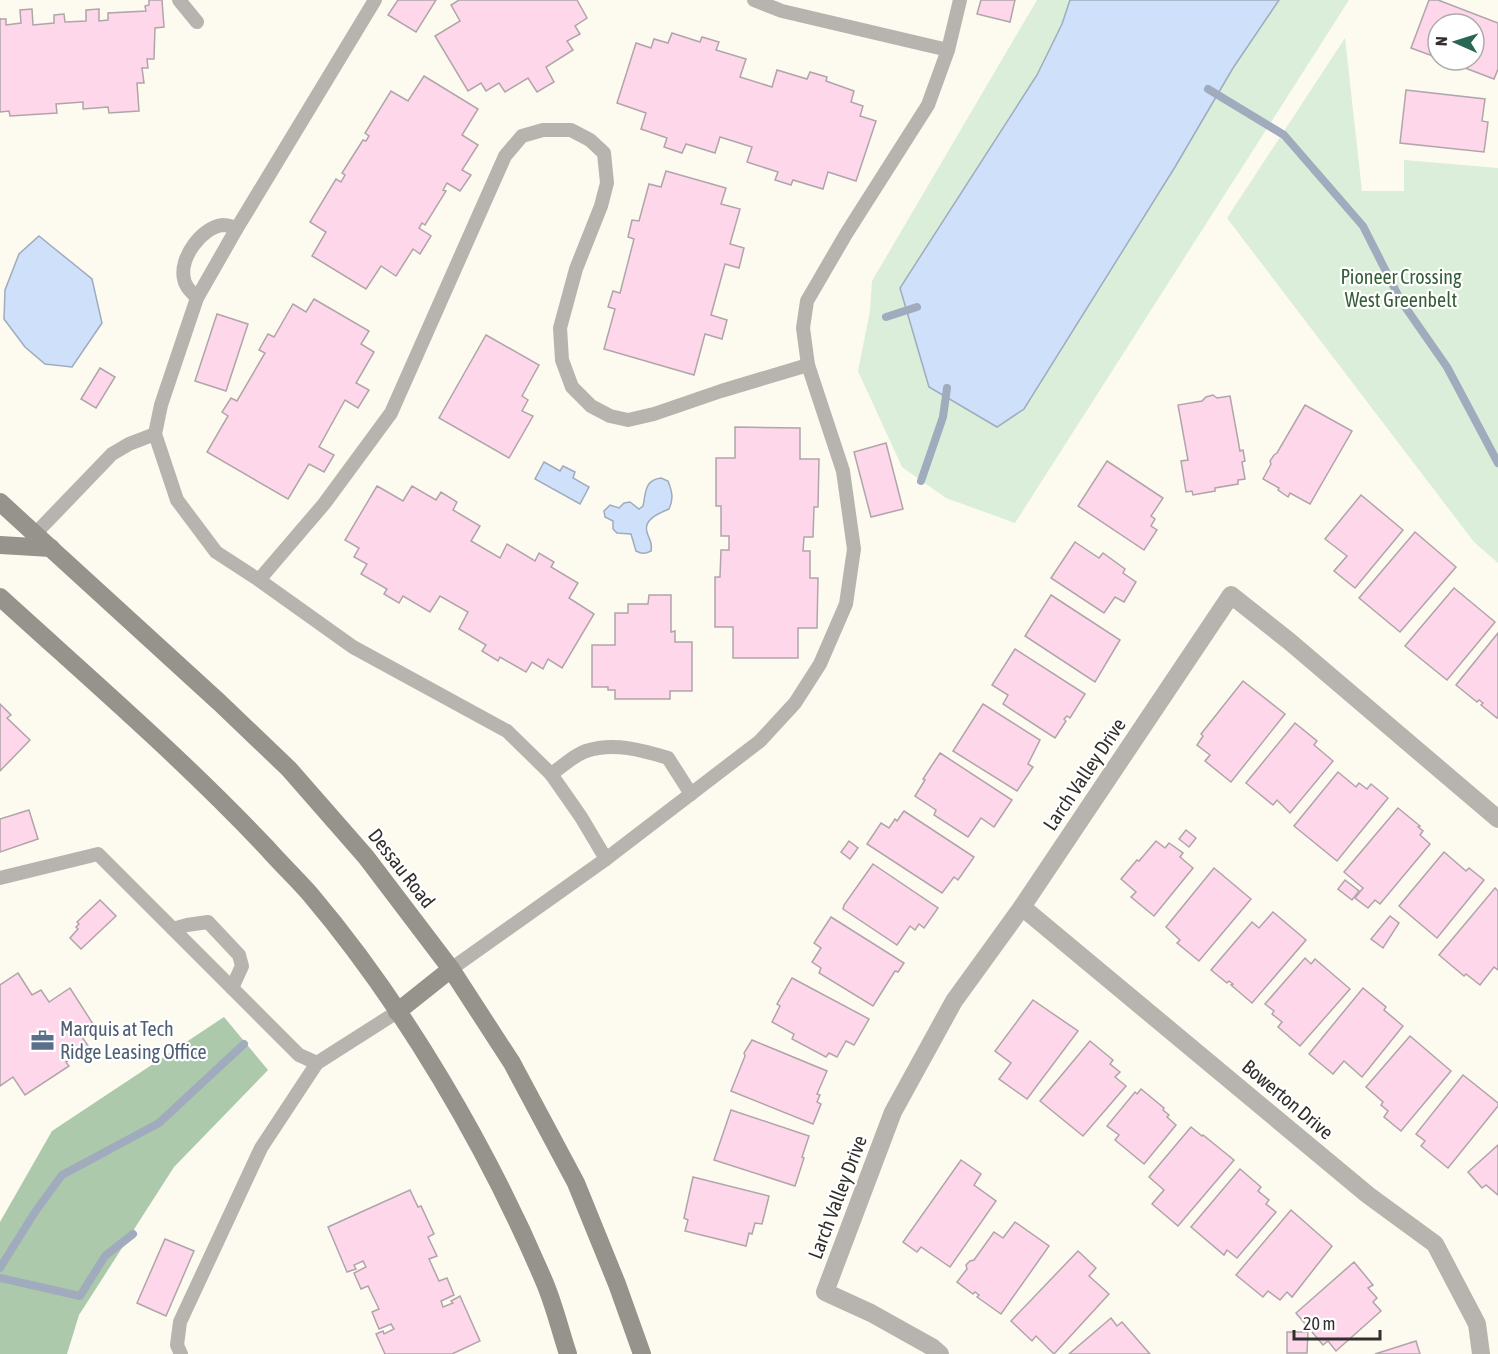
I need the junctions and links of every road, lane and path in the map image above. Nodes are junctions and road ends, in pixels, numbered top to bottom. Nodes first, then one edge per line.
1 (179, 0) edge
2 (375, 0) edge
3 (754, 0) edge
4 (960, 0) edge
5 (197, 22) dead end
6 (948, 50) junction
7 (237, 228) junction
8 (197, 298) junction
9 (808, 365) junction
10 (155, 434) junction
11 (0, 502) edge
12 (34, 534) junction
13 (0, 545) edge
14 (51, 548) junction
15 (259, 580) junction
16 (0, 597) edge
17 (551, 774) junction
18 (691, 794) junction
19 (1498, 819) edge
20 (606, 859) junction
21 (0, 878) edge
22 (1022, 907) junction
23 (173, 929) junction
24 (451, 969) junction
25 (232, 988) junction
26 (398, 1012) junction
27 (317, 1063) junction
28 (181, 1354) edge
29 (568, 1354) edge
30 (642, 1354) edge
31 (940, 1354) edge
32 (1481, 1354) edge

1 - 5 lane
2 - 7 lane
3 - 6 lane
4 - 6 lane
6 - 9 lane
7 - 8 lane
7 - 8 lane
8 - 10 lane
9 - 15 lane
9 - 18 lane
10 - 12 lane
10 - 15 lane
11 - 12 main road, Dessau Road
12 - 14 main road, Dessau Road
13 - 14 main road
14 - 24 main road, Dessau Road
15 - 17 lane
16 - 26 main road
17 - 18 lane
17 - 20 lane
18 - 20 lane
19 - 22 street, Larch Valley Drive
20 - 24 lane
21 - 23 lane
22 - 31 street, Larch Valley Drive
22 - 32 street, Bowerton Drive
23 - 25 lane
23 - 25 lane
24 - 26 main road
24 - 30 main road, Dessau Road
25 - 27 lane
26 - 27 lane
26 - 29 main road
27 - 28 lane

